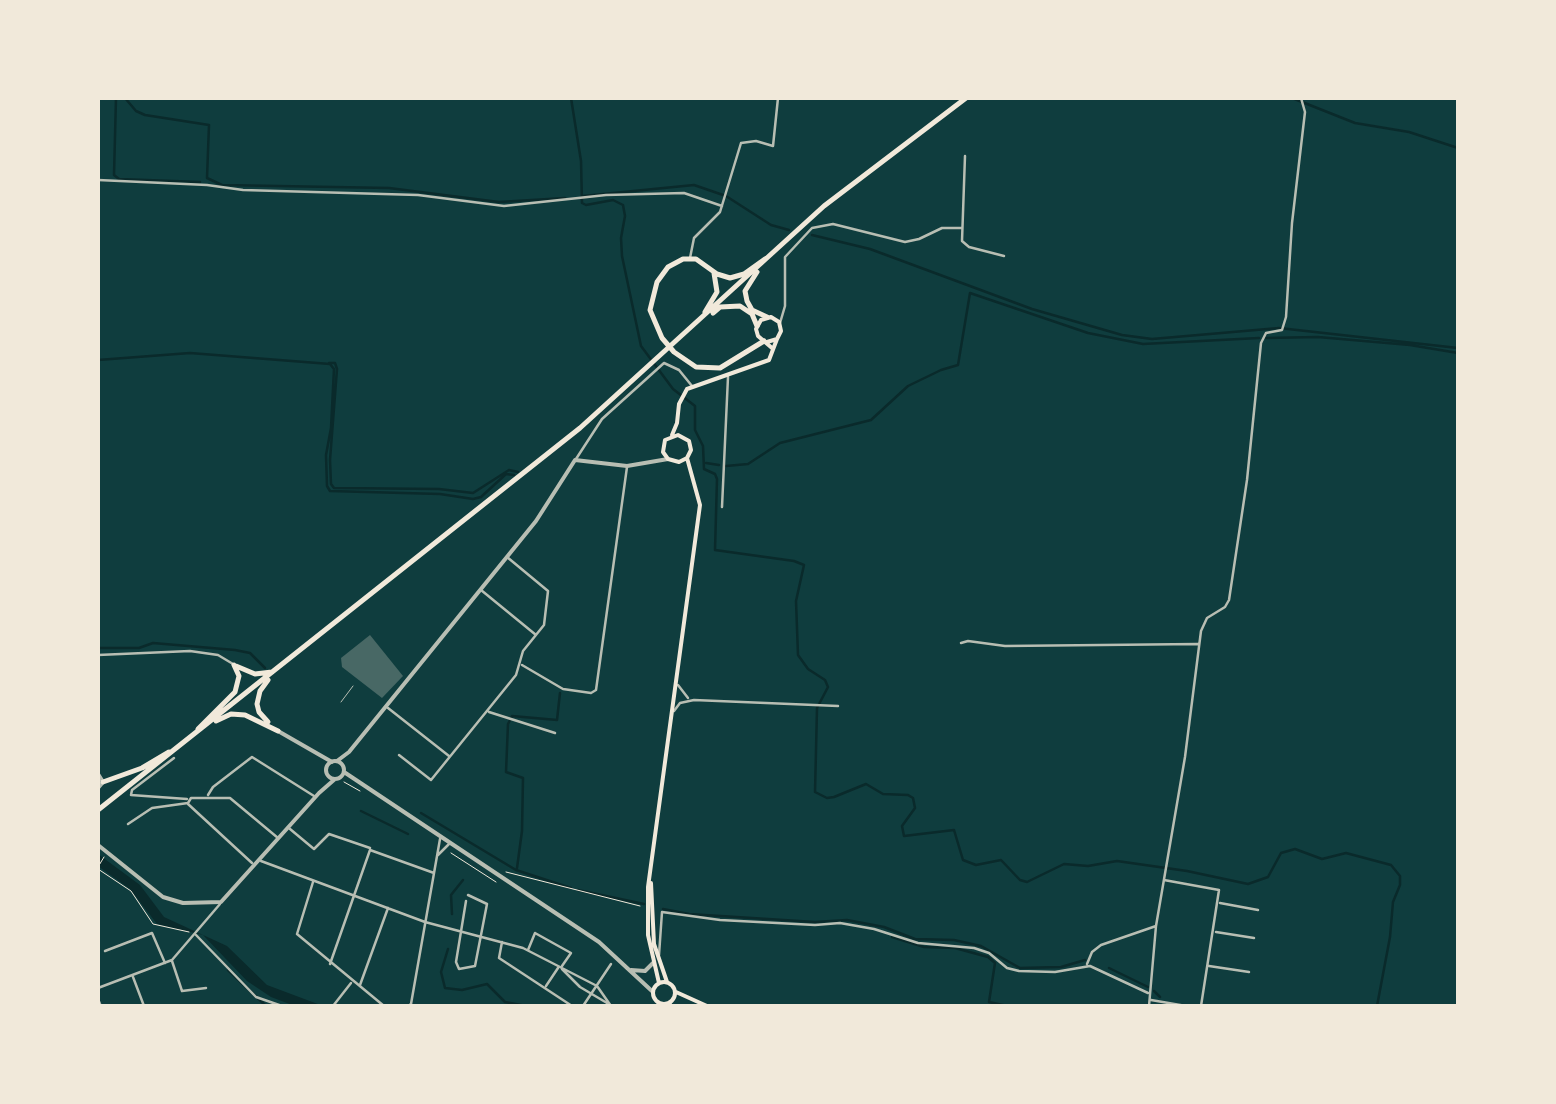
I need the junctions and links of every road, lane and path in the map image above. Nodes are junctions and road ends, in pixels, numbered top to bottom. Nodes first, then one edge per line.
1 (778, 98) edge
2 (966, 98) edge
3 (1304, 101) edge
4 (965, 156) dead end
5 (98, 180) edge
6 (722, 206) junction
7 (962, 228) junction
8 (1004, 256) dead end
9 (690, 258) junction
10 (768, 258) junction
11 (712, 270) junction
12 (784, 310) junction
13 (769, 318) junction
14 (702, 319) junction
15 (780, 325) junction
16 (757, 329) junction
17 (777, 339) junction
18 (766, 341) junction
19 (751, 346) junction
20 (773, 354) junction
21 (660, 362) junction
22 (650, 371) junction
23 (728, 375) junction
24 (692, 386) junction
25 (677, 423) junction
26 (672, 436) junction
27 (682, 436) junction
28 (663, 448) junction
29 (668, 458) junction
30 (687, 458) junction
31 (651, 459) junction
32 (575, 460) junction
33 (680, 462) junction
34 (627, 466) junction
35 (690, 471) junction
36 (722, 506) dead end
37 (506, 557) junction
38 (480, 589) junction
39 (536, 635) junction
40 (961, 644) dead end
41 (1199, 644) junction
42 (98, 655) edge
43 (519, 663) junction
44 (234, 665) junction
45 (278, 669) junction
46 (677, 682) junction
47 (353, 686) dead end
48 (694, 700) junction
49 (341, 702) dead end
50 (385, 706) junction
51 (838, 706) dead end
52 (488, 710) junction
53 (673, 714) junction
54 (278, 730) junction
55 (199, 732) junction
56 (555, 732) dead end
57 (176, 748) junction
58 (349, 752) junction
59 (318, 756) junction
60 (399, 756) dead end
61 (450, 757) junction
62 (174, 758) dead end
63 (334, 762) junction
64 (327, 772) junction
65 (98, 774) edge
66 (341, 774) junction
67 (100, 785) edge
68 (317, 795) junction
69 (207, 798) junction
70 (188, 801) junction
71 (98, 810) edge
72 (128, 824) dead end
73 (289, 828) junction
74 (440, 838) junction
75 (279, 839) junction
76 (449, 844) junction
77 (98, 845) edge
78 (370, 851) junction
79 (104, 856) dead end
80 (437, 856) junction
81 (260, 860) junction
82 (255, 865) junction
83 (98, 868) edge
84 (651, 869) junction
85 (478, 871) dead end
86 (434, 873) junction
87 (502, 877) junction
88 (314, 880) junction
89 (1164, 880) junction
90 (352, 894) junction
91 (468, 895) dead end
92 (466, 901) dead end
93 (221, 902) junction
94 (1217, 903) junction
95 (388, 908) junction
96 (647, 908) junction
97 (1258, 910) dead end
98 (424, 922) junction
99 (1156, 926) junction
100 (460, 930) junction
101 (1213, 931) junction
102 (195, 934) junction
103 (481, 935) junction
104 (1254, 938) dead end
105 (502, 941) junction
106 (528, 950) junction
107 (105, 951) dead end
108 (653, 958) junction
109 (172, 960) junction
110 (165, 963) junction
111 (330, 964) junction
112 (611, 964) dead end
113 (1087, 965) junction
114 (1208, 966) junction
115 (560, 967) junction
116 (630, 970) junction
117 (1248, 972) dead end
118 (133, 976) junction
119 (641, 978) junction
120 (666, 981) junction
121 (352, 982) junction
122 (657, 984) junction
123 (359, 986) junction
124 (597, 986) junction
125 (98, 988) edge
126 (206, 988) dead end
127 (545, 988) junction
128 (674, 991) junction
129 (653, 992) junction
130 (592, 994) junction
131 (1150, 994) junction
132 (694, 1002) junction
133 (667, 1004) edge
134 (1150, 1004) edge
135 (409, 1005) edge
136 (610, 1005) edge
137 (144, 1006) edge
138 (282, 1006) edge
139 (333, 1006) edge
140 (384, 1006) edge
141 (417, 1006) edge
142 (572, 1006) edge
143 (583, 1006) edge
144 (708, 1006) edge
145 (1186, 1006) edge
146 (1201, 1006) edge

1 - 6 street
2 - 10 main road
3 - 41 street
4 - 7 street
5 - 6 street
6 - 9 street
7 - 8 street
7 - 12 street
9 - 11 main road
9 - 19 main road
10 - 11 main road
10 - 13 main road
10 - 14 main road
11 - 14 main road
12 - 13 street
12 - 15 street
13 - 15 main road
13 - 16 main road
14 - 16 main road
14 - 21 main road
15 - 17 main road
16 - 18 main road
16 - 19 main road
17 - 18 main road
17 - 20 main road
18 - 19 main road
18 - 20 main road
20 - 23 main road
21 - 22 main road
21 - 24 street
22 - 32 street
22 - 45 main road
23 - 24 main road
23 - 36 street
24 - 25 main road
25 - 26 main road
25 - 27 main road
26 - 27 main road
26 - 28 main road
27 - 30 main road
28 - 29 main road
28 - 31 street
29 - 31 street
29 - 33 main road
30 - 33 main road
30 - 35 main road
31 - 34 street
32 - 34 street
32 - 37 street
33 - 35 main road
34 - 43 street
35 - 46 main road
37 - 38 street
37 - 39 street
38 - 39 street
38 - 50 street
39 - 43 street
40 - 41 street
41 - 89 street
42 - 44 street
43 - 52 street
44 - 45 main road
44 - 55 main road
45 - 54 main road
45 - 55 main road
46 - 48 street
46 - 53 main road
47 - 49 street
48 - 51 street
48 - 53 street
50 - 58 street
50 - 61 street
52 - 56 street
52 - 61 street
53 - 84 main road
54 - 55 main road
54 - 59 street
55 - 57 main road
57 - 67 main road
57 - 71 main road
58 - 63 street
58 - 66 street
59 - 63 street
59 - 64 street
60 - 61 street
62 - 70 street
63 - 64 street
63 - 66 street
64 - 66 street
64 - 68 street
65 - 67 street
66 - 68 street
66 - 74 street
68 - 69 street
68 - 73 street
69 - 70 street
69 - 75 street
70 - 72 street
70 - 82 street
73 - 75 street
73 - 78 street
74 - 76 street
74 - 80 street
75 - 81 street
76 - 80 street
76 - 87 street
77 - 93 street
78 - 86 street
78 - 90 street
79 - 83 path
80 - 86 street
81 - 82 street
81 - 88 street
82 - 93 street
83 - 102 path
84 - 96 main road
84 - 120 main road
85 - 87 path
86 - 98 street
87 - 96 path
87 - 116 street
88 - 90 street
88 - 111 street
89 - 94 street
89 - 99 street
90 - 95 street
90 - 111 street
91 - 103 street
92 - 100 street
93 - 102 street
94 - 97 street
94 - 101 street
95 - 98 street
95 - 123 street
96 - 108 main road
98 - 100 street
98 - 135 street
99 - 113 street
99 - 131 street
100 - 103 street
100 - 103 street
101 - 104 street
101 - 114 street
102 - 109 street
102 - 138 street
103 - 105 street
105 - 106 street
105 - 127 street
106 - 115 street
106 - 115 street
107 - 110 street
108 - 116 street
108 - 122 main road
109 - 110 street
109 - 126 street
110 - 118 street
111 - 121 street
112 - 124 street
113 - 120 street
113 - 131 street
114 - 117 street
114 - 146 street
115 - 124 street
115 - 127 street
115 - 130 street
116 - 119 street
118 - 125 street
118 - 137 street
119 - 122 street
119 - 129 street
120 - 122 main road
120 - 128 main road
121 - 123 street
121 - 139 street
122 - 129 main road
123 - 140 street
124 - 130 street
124 - 136 street
127 - 142 street
128 - 132 main road
128 - 133 main road
129 - 133 main road
130 - 136 street
130 - 143 street
131 - 134 street
132 - 133 main road
132 - 144 main road
134 - 145 street
135 - 141 street

